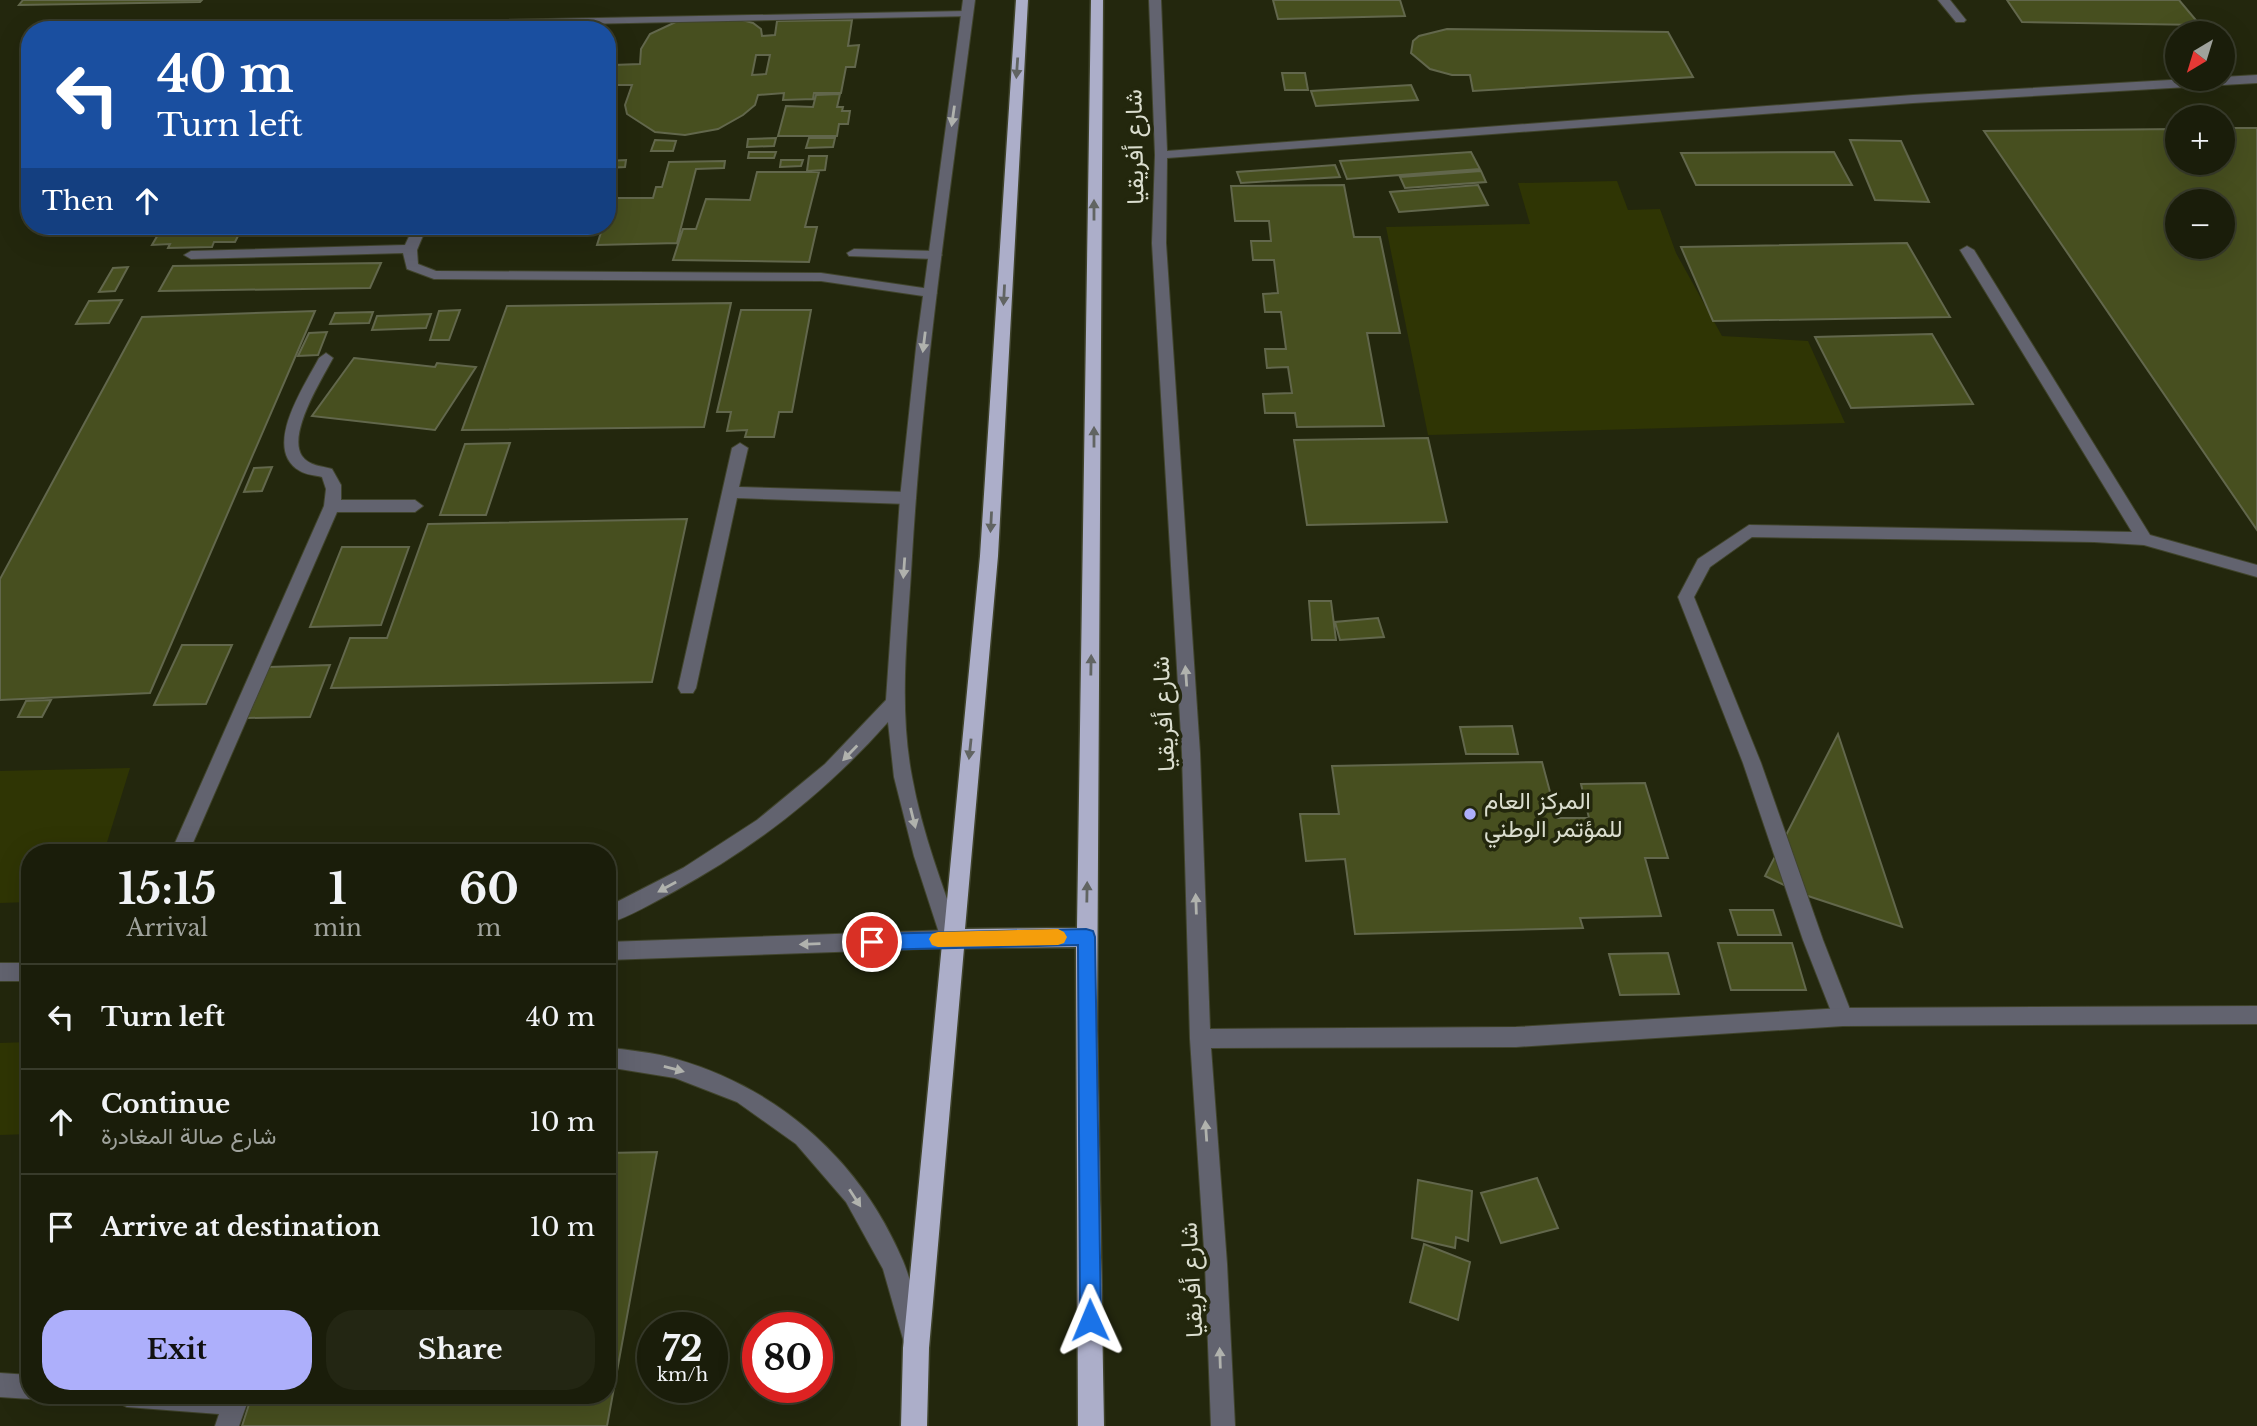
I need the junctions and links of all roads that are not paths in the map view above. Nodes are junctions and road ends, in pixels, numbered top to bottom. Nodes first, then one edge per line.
1 (1022, 0) edge
2 (1097, 0) edge
3 (1154, 0) edge
4 (1944, 0) edge
5 (968, 7) edge
6 (1960, 20) dead end
7 (616, 25) edge
8 (2257, 79) edge
9 (1161, 155) junction
10 (416, 235) edge
11 (409, 249) junction
12 (1967, 250) dead end
13 (854, 253) dead end
14 (191, 255) dead end
15 (935, 255) junction
16 (930, 293) junction
17 (326, 358) dead end
18 (740, 448) dead end
19 (730, 492) junction
20 (908, 498) junction
21 (332, 506) junction
22 (415, 506) dead end
23 (2144, 538) junction
24 (2257, 571) edge
25 (687, 688) dead end
26 (895, 702) junction
27 (184, 844) edge
28 (616, 912) edge
29 (1086, 937) junction
30 (951, 939) junction
31 (616, 951) edge
32 (0, 972) edge
33 (21, 972) edge
34 (2257, 1015) edge
35 (1843, 1017) junction
36 (1200, 1039) junction
37 (616, 1058) edge
38 (916, 1348) junction
39 (0, 1385) edge
40 (21, 1386) edge
41 (235, 1404) edge
42 (227, 1426) edge
43 (914, 1426) edge
44 (1091, 1426) edge
45 (1223, 1426) edge

1 -> 30 highway
29 -> 2 highway, شارع أفريقيا
3 - 9 street, شارع أفريقيا
4 - 6 street
5 - 7 street
5 -> 15 street
8 - 9 street
36 -> 9 street, شارع أفريقيا
10 - 11 street
11 - 14 street
11 - 16 street
12 - 23 street
13 - 15 street
15 - 16 street
16 -> 20 street
17 - 21 street
18 - 19 street
19 - 20 street
19 - 25 street
20 -> 26 street
21 - 22 street
21 - 27 street
23 - 24 street
23 - 35 street
26 -> 28 street
26 -> 30 street
29 - 30 highway
29 - 44 highway, شارع أفريقيا
30 -> 31 street
30 - 38 highway
32 - 33 street
34 - 35 street
35 - 36 street
45 -> 36 street, شارع أفريقيا
37 -> 38 street
38 - 43 highway
39 - 40 street
41 - 42 street

